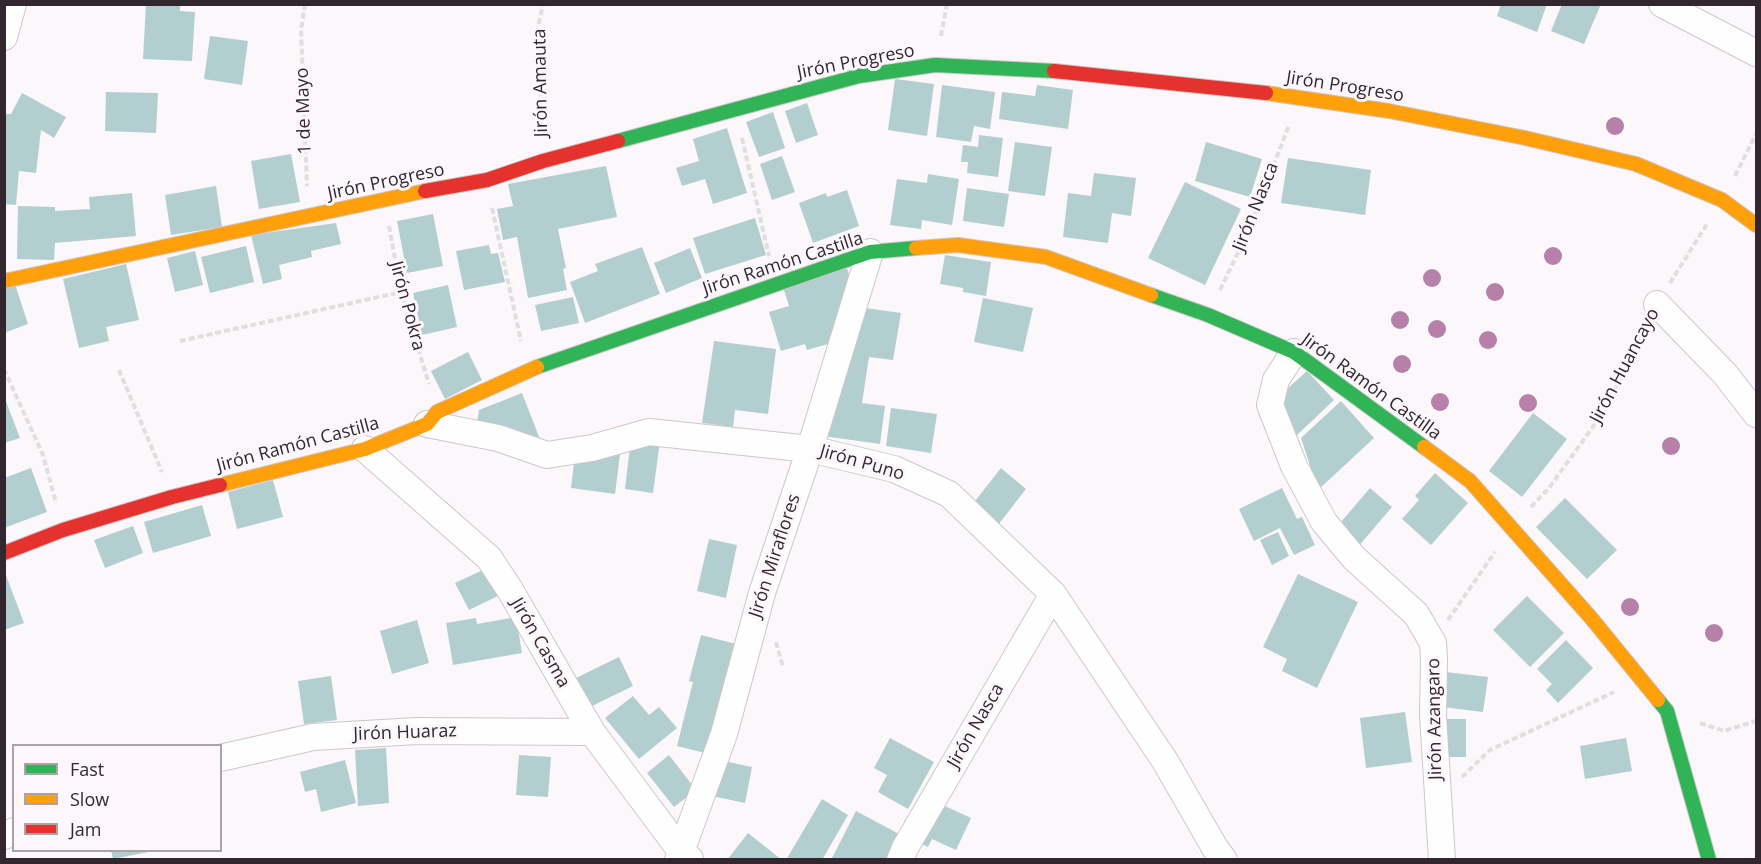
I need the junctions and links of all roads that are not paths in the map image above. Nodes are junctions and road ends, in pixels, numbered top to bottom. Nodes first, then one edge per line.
1 (13, 4) edge
2 (1662, 4) edge
3 (4, 37) edge
4 (1756, 53) edge
5 (1756, 225) edge
6 (870, 252) junction
7 (4, 281) edge
8 (1657, 304) road end
9 (1294, 352) junction
10 (1756, 414) edge
11 (432, 418) junction
12 (365, 449) junction
13 (810, 449) junction
14 (4, 553) edge
15 (1053, 594) junction
16 (592, 732) junction
17 (222, 758) edge
18 (683, 856) edge
19 (900, 860) edge
20 (1224, 860) edge
21 (1442, 860) edge
22 (1709, 860) edge

1 - 3 street
2 - 4 street
5 - 7 street, Jirón Progreso
6 - 9 street, Jirón Ramón Castilla
6 - 11 street, Jirón Ramón Castilla
6 - 13 street, Jirón Miraflores
8 - 10 street
9 - 21 street, Jirón Azangaro
9 - 22 street, Jirón Ramón Castilla
11 - 12 street, Jirón Ramón Castilla
11 - 13 street, Jirón Puno
12 - 14 street, Jirón Ramón Castilla
12 - 16 street, Jirón Casma
13 - 15 street, Jirón Puno
13 - 18 street, Jirón Miraflores
15 - 19 street, Jirón Nasca
15 - 20 street, Jirón Puno
16 - 17 street, Jirón Huaraz
16 - 18 street, Jirón Casma

